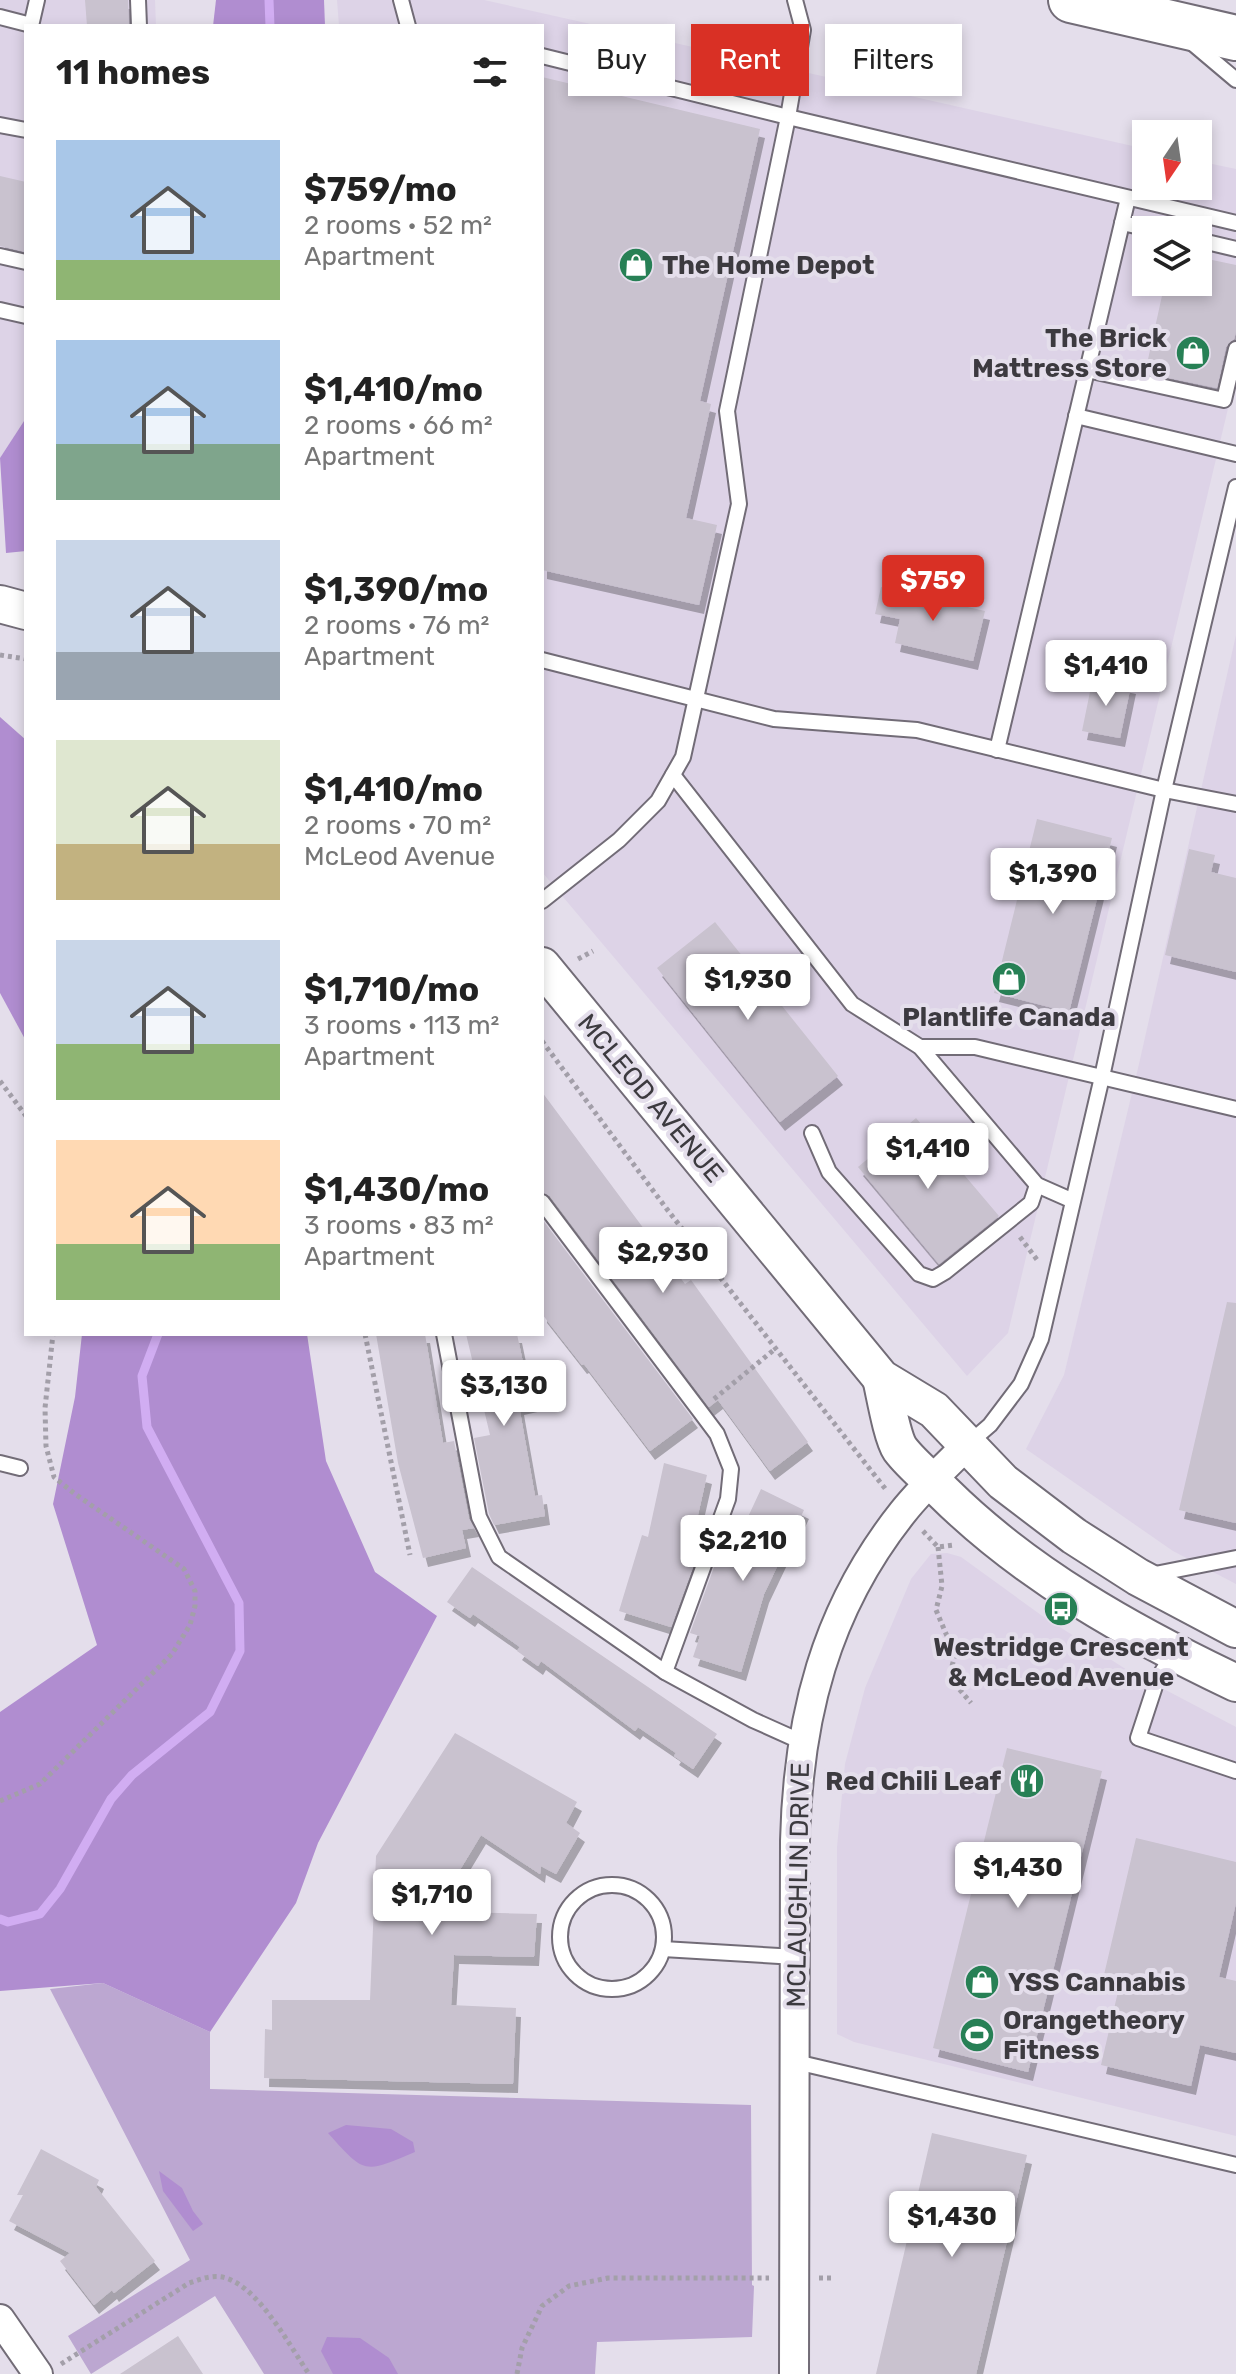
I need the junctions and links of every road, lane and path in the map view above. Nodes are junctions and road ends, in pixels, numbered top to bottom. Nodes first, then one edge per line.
1 (37, 0) edge
2 (138, 0) edge
3 (401, 0) edge
4 (795, 0) edge
5 (1071, 0) edge
6 (0, 17) edge
7 (1167, 21) junction
8 (27, 24) edge
9 (31, 24) edge
10 (139, 24) edge
11 (407, 24) edge
12 (1236, 38) edge
13 (544, 56) edge
14 (1236, 80) edge
15 (788, 117) junction
16 (0, 125) edge
17 (24, 130) edge
18 (1128, 198) junction
19 (1122, 223) junction
20 (1236, 223) edge
21 (1132, 225) edge
22 (1212, 243) edge
23 (1236, 249) edge
24 (0, 256) edge
25 (24, 262) edge
26 (0, 310) edge
27 (24, 316) edge
28 (1236, 349) edge
29 (1087, 370) junction
30 (1076, 416) junction
31 (1236, 454) edge
32 (1236, 487) edge
33 (0, 604) edge
34 (24, 610) edge
35 (0, 655) edge
36 (24, 659) edge
37 (544, 661) edge
38 (697, 701) junction
39 (997, 750) junction
40 (673, 775) junction
41 (1164, 790) junction
42 (1236, 804) edge
43 (544, 899) edge
44 (593, 951) dead end
45 (578, 959) dead end
46 (544, 968) edge
47 (920, 1047) junction
48 (1102, 1077) junction
49 (0, 1081) edge
50 (1236, 1109) edge
51 (24, 1113) edge
52 (812, 1133) dead end
53 (1037, 1185) junction
54 (1071, 1200) junction
55 (544, 1205) edge
56 (1008, 1220) junction
57 (1053, 1282) junction
58 (53, 1336) edge
59 (365, 1336) edge
60 (444, 1336) edge
61 (775, 1349) dead end
62 (881, 1378) junction
63 (699, 1410) junction
64 (966, 1446) junction
65 (0, 1463) edge
66 (20, 1468) dead end
67 (931, 1480) junction
68 (938, 1547) dead end
69 (410, 1555) dead end
70 (1236, 1558) edge
71 (1138, 1577) junction
72 (1236, 1629) edge
73 (1174, 1654) junction
74 (665, 1672) junction
75 (1236, 1683) edge
76 (971, 1703) dead end
77 (802, 1742) junction
78 (1236, 1771) edge
79 (0, 1801) edge
80 (663, 1949) junction
81 (796, 1957) junction
82 (796, 2062) junction
83 (1236, 2165) edge
84 (757, 2278) dead end
85 (0, 2319) edge
86 (38, 2371) edge
87 (309, 2374) edge
88 (517, 2374) edge
89 (794, 2374) edge

1 - 9 lane
2 - 10 lane
3 - 11 lane
4 - 15 lane
5 - 7 main road
6 - 8 lane
7 - 12 main road
7 - 14 lane
13 - 15 lane
15 - 18 lane
15 - 38 lane
16 - 17 lane
18 - 19 lane
18 - 20 lane
19 - 21 lane
19 - 29 lane
22 - 23 lane
24 - 25 lane
26 - 27 lane
28 - 29 lane
29 - 30 lane
30 - 31 lane
30 - 39 lane
32 - 41 lane
33 - 34 street
35 - 36 path
37 - 38 lane
38 - 39 lane
38 - 40 lane
39 - 41 lane
40 - 43 lane
40 - 47 lane
41 - 42 lane
41 - 48 lane
44 - 45 path
46 - 62 street, MCLEOD AVENUE
47 - 48 lane
47 - 53 lane
48 - 50 lane
48 - 54 lane
49 - 51 path
52 - 56 lane
53 - 54 lane
53 - 56 lane
54 - 57 lane
55 - 63 lane
56 - 57 path
57 - 64 lane
58 - 79 path
59 - 69 path
60 - 74 lane
61 - 63 path
62 - 64 street, MCLEOD AVENUE
62 - 67 street, MCLEOD AVENUE
63 - 74 lane
64 - 67 street, MCLAUGHLIN DRIVE
64 - 71 street, MCLEOD AVENUE
65 - 66 lane
67 - 73 street, MCLEOD AVENUE
67 - 77 street, MCLAUGHLIN DRIVE
68 - 76 path
70 - 71 lane
71 - 72 street, MCLEOD AVENUE
73 - 75 street, MCLEOD AVENUE
73 - 78 lane
74 - 77 lane
77 - 81 street, MCLAUGHLIN DRIVE
80 - 80 lane
80 - 81 lane
81 - 82 street, MCLAUGHLIN DRIVE
82 - 83 lane
82 - 89 street, MCLAUGHLIN DRIVE
84 - 88 path
85 - 86 street
86 - 87 path

